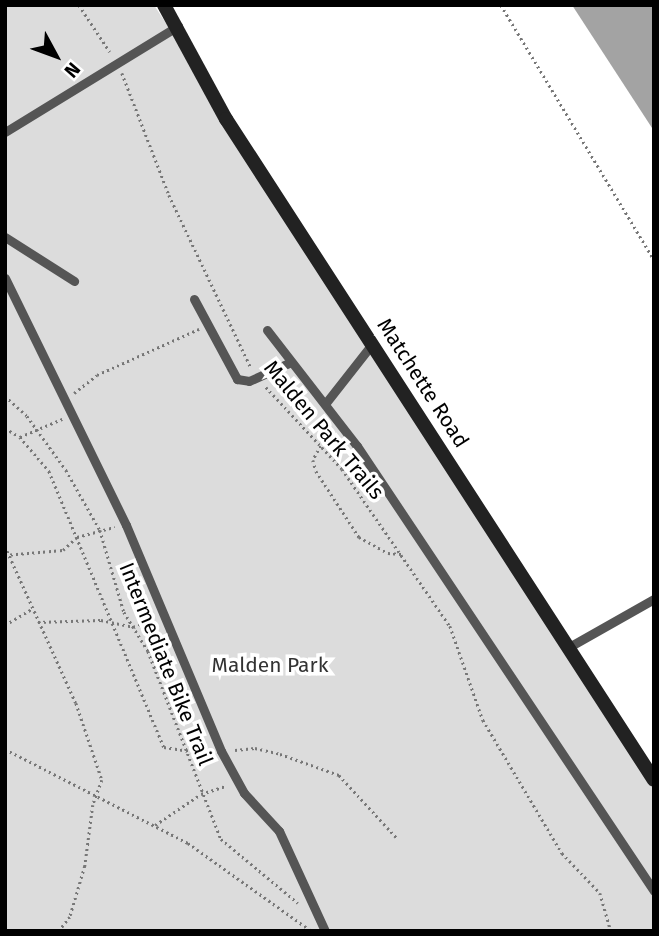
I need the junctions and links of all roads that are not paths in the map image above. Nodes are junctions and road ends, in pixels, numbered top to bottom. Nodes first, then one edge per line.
1 (164, 5) edge
2 (178, 26) junction
3 (5, 132) edge
4 (5, 237) edge
5 (5, 278) edge
6 (74, 281) dead end
7 (194, 299) dead end
8 (267, 330) dead end
9 (372, 344) junction
10 (289, 363) junction
11 (326, 404) junction
12 (654, 599) edge
13 (569, 647) junction
14 (654, 780) edge
15 (654, 891) edge
16 (325, 931) edge

1 - 2 main road, Matchette Road
2 - 3 lane
2 - 9 main road, Matchette Road
4 - 6 lane
5 - 16 lane
7 - 10 lane
8 - 10 lane
9 - 11 lane
9 - 13 main road, Matchette Road
10 - 11 lane
11 - 15 lane
12 - 13 lane
13 - 14 main road, Matchette Road

